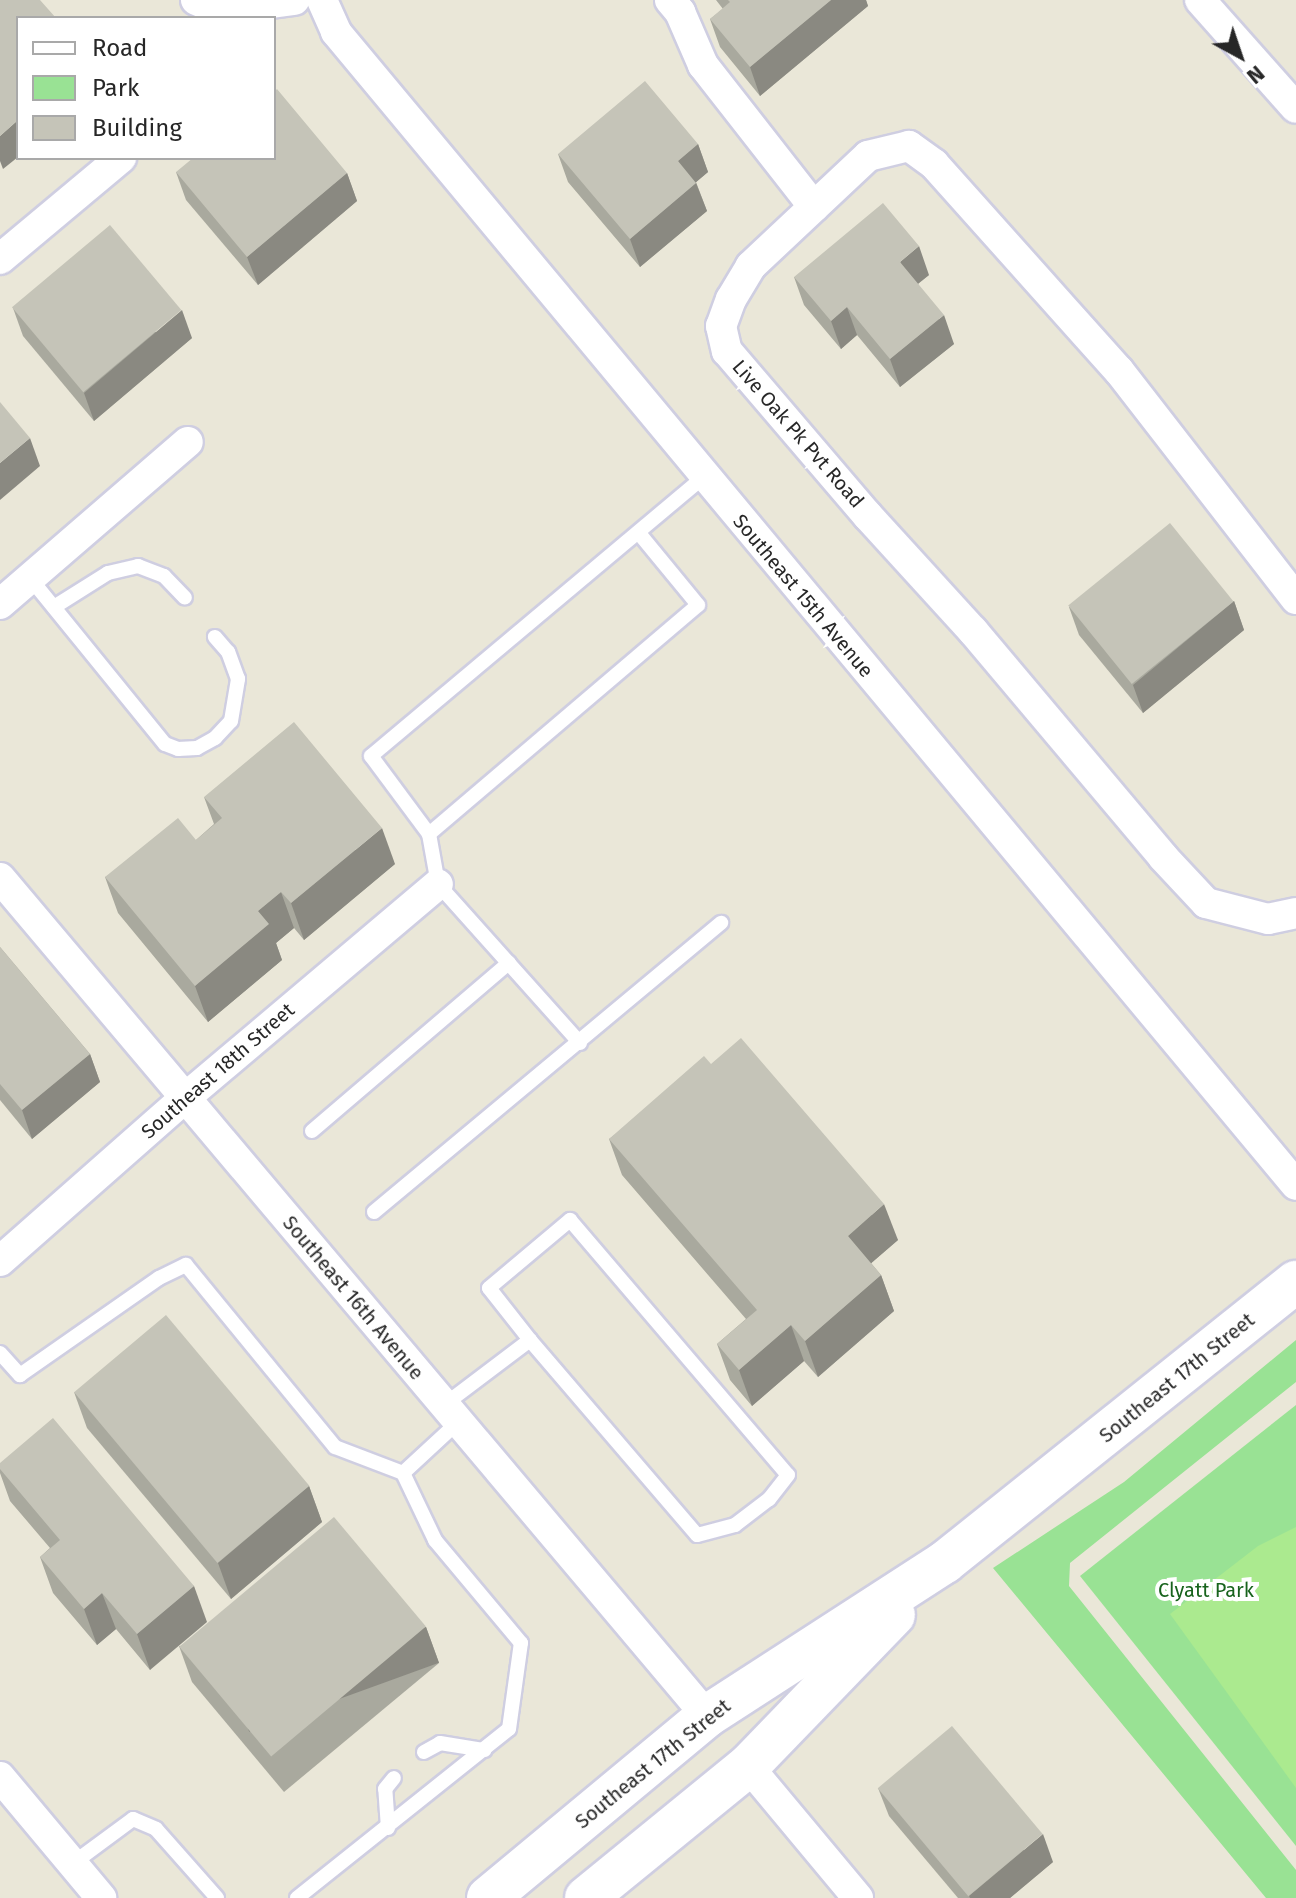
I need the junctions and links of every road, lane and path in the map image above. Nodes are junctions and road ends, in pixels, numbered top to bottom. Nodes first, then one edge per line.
1 (294, 0) edge
2 (322, 0) edge
3 (670, 0) edge
4 (1200, 0) edge
5 (210, 9) edge
6 (1296, 108) edge
7 (119, 160) edge
8 (814, 207) junction
9 (0, 259) edge
10 (188, 442) dead end
11 (703, 477) junction
12 (638, 532) junction
13 (30, 578) junction
14 (185, 598) dead end
15 (1296, 599) edge
16 (0, 604) edge
17 (54, 607) junction
18 (215, 637) dead end
19 (429, 834) junction
20 (0, 878) edge
21 (438, 884) junction
22 (1296, 913) edge
23 (721, 923) dead end
24 (509, 963) junction
25 (580, 1043) junction
26 (185, 1098) junction
27 (312, 1131) dead end
28 (1296, 1185) edge
29 (374, 1212) dead end
30 (0, 1261) edge
31 (1296, 1282) edge
32 (530, 1340) junction
33 (0, 1353) edge
34 (451, 1414) junction
35 (403, 1473) junction
36 (945, 1562) junction
37 (707, 1716) junction
38 (484, 1750) junction
39 (424, 1752) dead end
40 (748, 1766) junction
41 (0, 1777) edge
42 (394, 1778) dead end
43 (388, 1828) junction
44 (72, 1864) junction
45 (101, 1898) edge
46 (217, 1898) edge
47 (297, 1898) edge
48 (488, 1898) edge
49 (586, 1898) edge
50 (858, 1898) edge

1 - 5 street
2 - 11 street, Southeast 15th Avenue
3 - 8 street
4 - 6 street
7 - 9 street
8 - 15 street, Live Oak Pk Pvt Road
8 - 22 street, Live Oak Pk Pvt Road
10 - 13 street
11 - 12 lane
11 - 28 street, Southeast 15th Avenue
12 - 19 lane
12 - 19 lane
13 - 16 street
13 - 17 lane
14 - 17 lane
17 - 18 lane
19 - 21 lane
20 - 26 street, Southeast 16th Avenue
21 - 24 lane
21 - 26 street, Southeast 18th Street
23 - 25 lane
24 - 25 lane
24 - 27 lane
25 - 29 lane
26 - 30 street, Southeast 18th Street
26 - 34 street, Southeast 16th Avenue
31 - 36 main road, Southeast 17th Street
32 - 32 lane
32 - 34 lane
33 - 35 lane
34 - 35 lane
34 - 37 street, Southeast 16th Avenue
35 - 38 lane
36 - 37 main road, Southeast 17th Street
36 - 40 main road, Southeast 17th Street
37 - 48 main road, Southeast 17th Street
38 - 39 lane
38 - 43 lane
40 - 49 main road, Southeast 17th Street
40 - 50 street
41 - 44 street
42 - 43 lane
43 - 47 lane
44 - 45 street
44 - 46 lane

